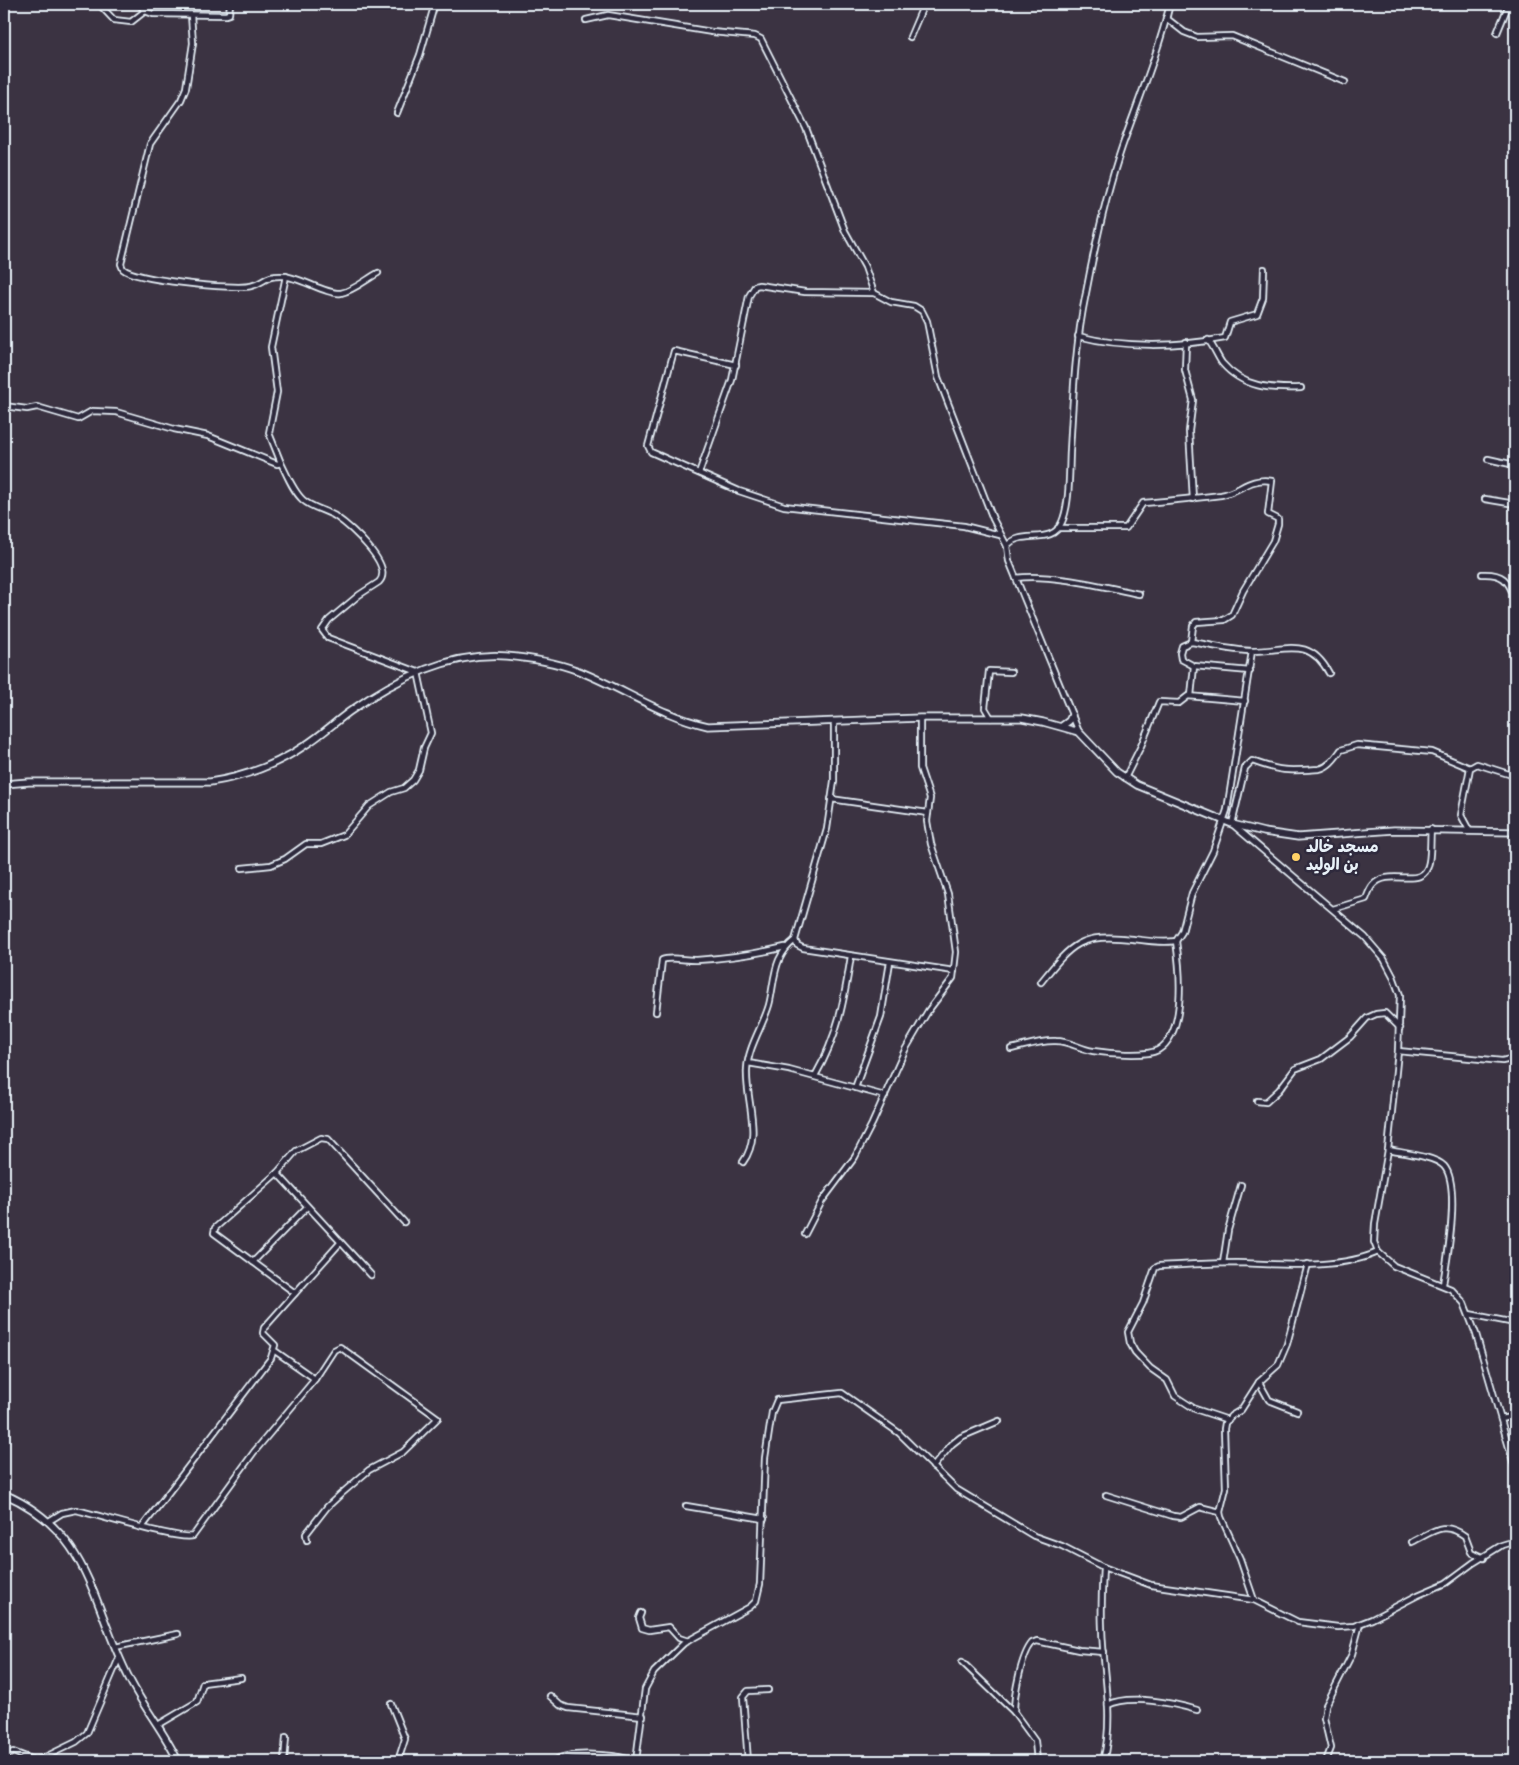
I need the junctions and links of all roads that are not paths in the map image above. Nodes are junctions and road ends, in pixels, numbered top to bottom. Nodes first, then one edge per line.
1 (99, 4) edge
2 (139, 4) edge
3 (230, 4) edge
4 (431, 4) edge
5 (924, 4) edge
6 (1170, 4) edge
7 (1509, 4) edge
8 (145, 11) junction
9 (191, 15) junction
10 (1166, 18) junction
11 (586, 20) dead end
12 (1497, 33) dead end
13 (910, 37) dead end
14 (1345, 82) dead end
15 (397, 112) dead end
16 (1264, 269) dead end
17 (378, 273) dead end
18 (286, 276) junction
19 (874, 293) junction
20 (1078, 336) junction
21 (1208, 340) junction
22 (1186, 342) junction
23 (736, 364) junction
24 (1301, 388) dead end
25 (4, 406) edge
26 (1488, 459) dead end
27 (281, 463) junction
28 (1515, 465) edge
29 (699, 472) junction
30 (1485, 498) dead end
31 (1193, 499) junction
32 (1515, 504) edge
33 (1058, 528) junction
34 (1000, 535) junction
35 (1007, 546) junction
36 (1482, 574) dead end
37 (1016, 578) junction
38 (1139, 594) dead end
39 (1515, 598) edge
40 (1191, 642) junction
41 (1252, 651) junction
42 (1194, 666) junction
43 (1250, 671) junction
44 (418, 672) junction
45 (1011, 672) dead end
46 (1329, 673) dead end
47 (1191, 696) junction
48 (1245, 700) junction
49 (1072, 715) junction
50 (920, 718) junction
51 (991, 718) junction
52 (834, 721) junction
53 (1062, 726) junction
54 (1079, 732) junction
55 (1470, 768) junction
56 (1515, 776) edge
57 (1125, 778) junction
58 (4, 784) edge
59 (831, 799) junction
60 (928, 813) junction
61 (1224, 820) junction
62 (1232, 824) junction
63 (1431, 830) junction
64 (1470, 830) junction
65 (1515, 832) edge
66 (242, 868) dead end
67 (1333, 910) junction
68 (795, 940) junction
69 (1176, 940) junction
70 (785, 947) junction
71 (851, 956) junction
72 (890, 962) junction
73 (954, 972) junction
74 (1041, 982) dead end
75 (656, 1012) dead end
76 (1400, 1028) junction
77 (1011, 1049) dead end
78 (1398, 1051) junction
79 (1515, 1058) edge
80 (748, 1063) junction
81 (815, 1076) junction
82 (856, 1088) junction
83 (885, 1096) junction
84 (1257, 1102) dead end
85 (1388, 1150) junction
86 (743, 1162) dead end
87 (277, 1173) junction
88 (1241, 1185) dead end
89 (307, 1207) junction
90 (404, 1222) dead end
91 (805, 1234) dead end
92 (340, 1243) junction
93 (1378, 1252) junction
94 (253, 1262) junction
95 (1223, 1263) junction
96 (1308, 1264) junction
97 (371, 1275) dead end
98 (1443, 1284) junction
99 (295, 1293) junction
100 (1469, 1314) junction
101 (1515, 1323) edge
102 (275, 1351) junction
103 (315, 1379) junction
104 (1259, 1382) junction
105 (1297, 1411) dead end
106 (1515, 1416) edge
107 (1501, 1419) junction
108 (1228, 1420) junction
109 (999, 1421) dead end
110 (933, 1467) junction
111 (1515, 1468) edge
112 (4, 1494) edge
113 (1106, 1495) dead end
114 (686, 1506) dead end
115 (1220, 1512) junction
116 (764, 1519) junction
117 (49, 1521) junction
118 (143, 1526) junction
119 (307, 1540) dead end
120 (1515, 1541) edge
121 (1412, 1542) dead end
122 (1484, 1558) junction
123 (1103, 1567) junction
124 (1254, 1600) junction
125 (641, 1613) dead end
126 (1360, 1624) junction
127 (178, 1634) dead end
128 (689, 1641) junction
129 (115, 1647) junction
130 (1104, 1652) junction
131 (119, 1658) junction
132 (962, 1662) dead end
133 (241, 1678) dead end
134 (768, 1690) dead end
135 (550, 1696) dead end
136 (391, 1704) dead end
137 (1108, 1705) junction
138 (1197, 1710) dead end
139 (1014, 1712) junction
140 (644, 1716) junction
141 (158, 1725) junction
142 (286, 1737) dead end
143 (4, 1757) edge
144 (178, 1761) edge
145 (284, 1761) edge
146 (398, 1761) edge
147 (555, 1761) edge
148 (632, 1761) edge
149 (636, 1761) edge
150 (748, 1761) edge
151 (1037, 1761) edge
152 (1103, 1761) edge
153 (1326, 1761) edge

1 - 8 street
2 - 8 street
3 - 9 street
4 - 15 street
5 - 13 street
6 - 10 street
7 - 12 street
8 - 9 street
9 - 18 street
10 - 14 street
10 - 20 street
11 - 19 street
16 - 21 street
17 - 18 street
18 - 27 street
19 - 23 street
19 - 34 street
20 - 22 street
20 - 33 street
21 - 22 street
21 - 24 street
22 - 31 street
23 - 29 street
23 - 29 street
25 - 27 street
26 - 28 street
27 - 44 street
29 - 34 street
30 - 32 street
31 - 33 street
31 - 40 street
33 - 35 street
34 - 35 street
35 - 37 street
36 - 39 street
37 - 38 street
37 - 49 street
40 - 41 street
40 - 42 street
41 - 43 street
41 - 46 street
42 - 43 street
42 - 47 street
43 - 48 street
44 - 52 street
44 - 58 street
44 - 66 street
45 - 51 street
47 - 48 street
47 - 57 street
48 - 61 street
49 - 53 street
49 - 54 street
50 - 51 street
50 - 52 street
50 - 60 street
51 - 53 street
52 - 59 street
53 - 54 street
54 - 57 street
55 - 56 street
55 - 62 street
55 - 64 street
57 - 61 street
59 - 60 street
59 - 68 street
60 - 73 street
61 - 62 street
61 - 69 street
62 - 63 street
62 - 67 street
63 - 64 street
63 - 67 street
64 - 65 street
67 - 76 street
68 - 70 street
68 - 71 street
69 - 74 street
69 - 77 street
70 - 75 street
70 - 80 street
71 - 72 street
71 - 81 street
72 - 73 street
72 - 82 street
73 - 83 street
76 - 78 street
76 - 84 street
78 - 79 street
78 - 85 street
80 - 81 street
80 - 86 street
81 - 82 street
82 - 83 street
83 - 91 street
85 - 93 street
85 - 98 street
87 - 89 street
87 - 90 street
87 - 94 street
88 - 95 street
89 - 92 street
89 - 94 street
92 - 97 street
92 - 99 street
93 - 96 street
93 - 98 street
94 - 99 street
95 - 96 street
95 - 108 street
96 - 104 street
98 - 100 street
99 - 102 street
100 - 101 street
100 - 107 street
102 - 103 street
102 - 118 street
103 - 118 street
103 - 119 street
104 - 105 street
104 - 108 street
106 - 107 street
107 - 111 street
108 - 115 street
109 - 110 street
110 - 116 street
110 - 123 street
112 - 117 street
113 - 115 street
114 - 116 street
115 - 124 street
116 - 128 street
117 - 118 street
117 - 129 street
120 - 122 street
121 - 122 street
122 - 126 street
123 - 124 street
123 - 130 street
124 - 126 street
125 - 128 street
126 - 153 street
127 - 129 street
128 - 140 street
129 - 131 street
130 - 137 street
130 - 139 street
131 - 141 street
131 - 143 street
132 - 139 street
133 - 141 street
134 - 150 street
135 - 140 street
136 - 146 street
137 - 138 street
137 - 152 street
139 - 151 street
140 - 149 street
141 - 144 street
142 - 145 street
147 - 148 street

